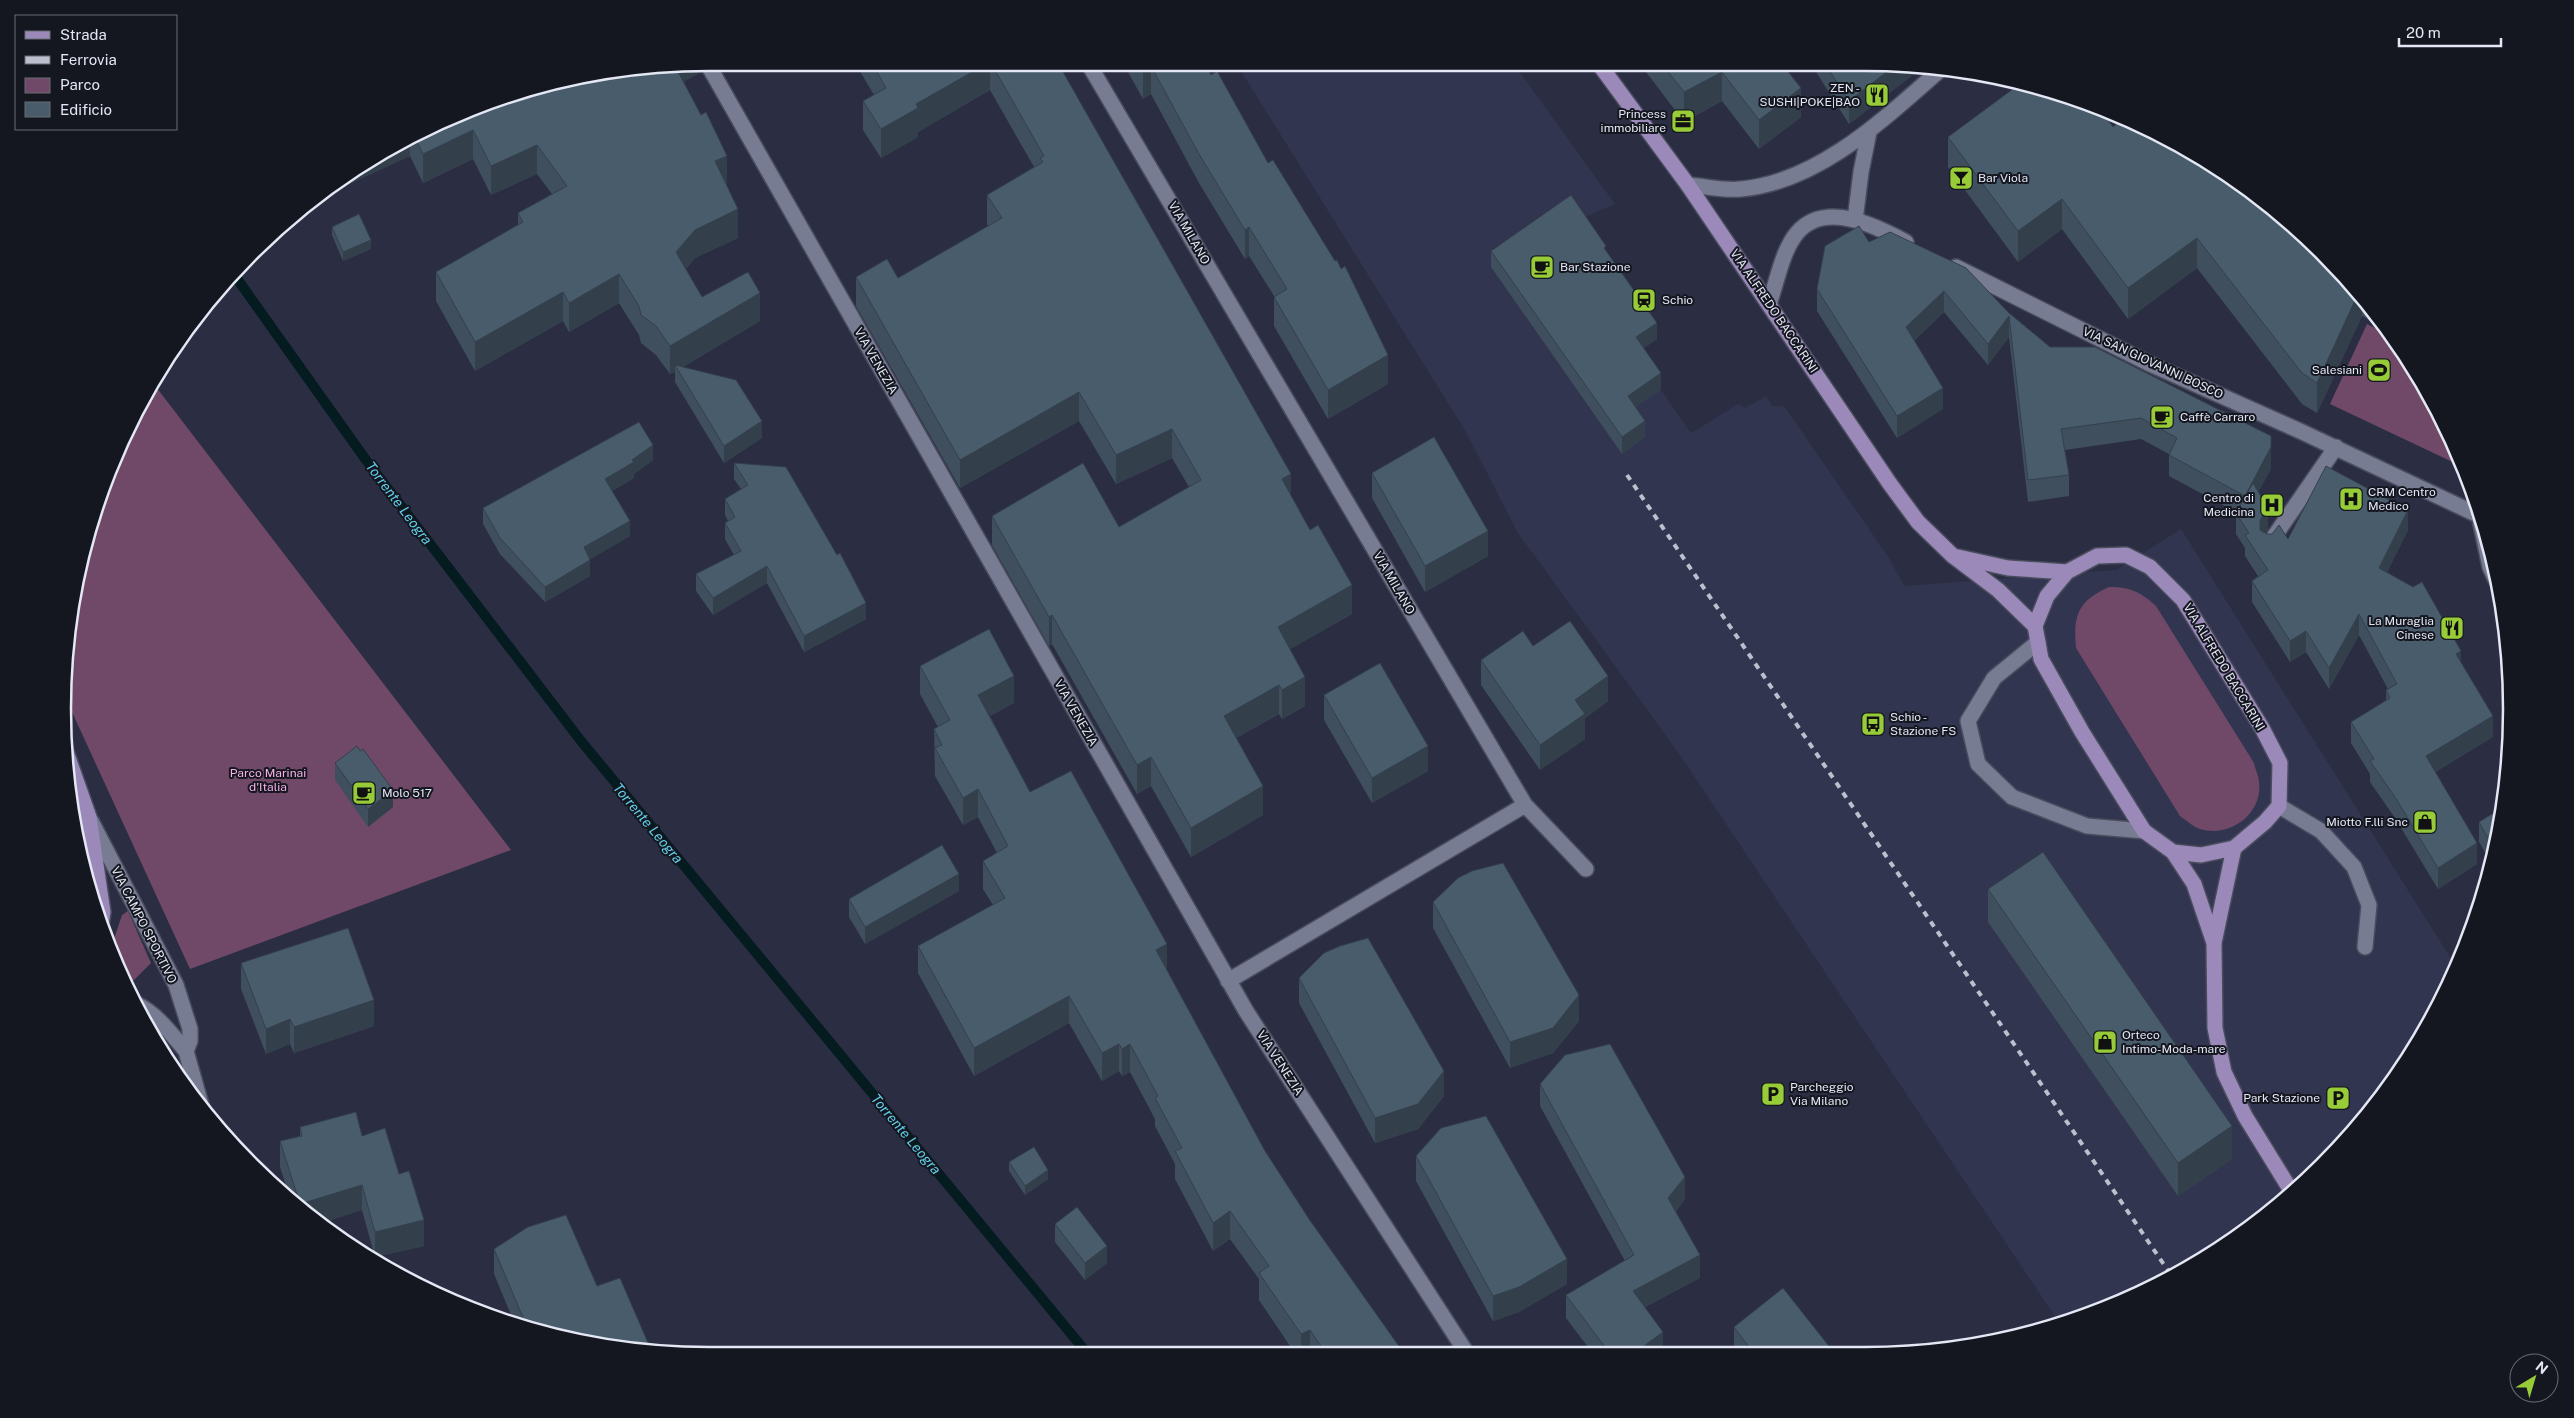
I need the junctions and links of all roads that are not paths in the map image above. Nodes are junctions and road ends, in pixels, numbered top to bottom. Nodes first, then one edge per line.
1 (712, 71) edge
2 (1093, 71) edge
3 (1604, 71) edge
4 (1934, 76) edge
5 (1869, 132) junction
6 (1688, 185) junction
7 (1855, 220) junction
8 (1922, 250) edge
9 (1940, 259) edge
10 (1770, 304) junction
11 (2336, 447) junction
12 (2471, 511) edge
13 (2268, 546) edge
14 (1953, 556) junction
15 (2067, 572) junction
16 (2035, 626) junction
17 (2038, 642) junction
18 (76, 779) edge
19 (1525, 805) junction
20 (2278, 806) junction
21 (89, 817) junction
22 (2144, 831) junction
23 (2234, 848) junction
24 (2173, 852) junction
25 (1586, 869) dead end
26 (104, 909) edge
27 (2214, 943) junction
28 (2366, 947) dead end
29 (1228, 980) junction
30 (148, 1012) edge
31 (186, 1051) junction
32 (196, 1087) edge
33 (2288, 1185) edge
34 (1463, 1347) edge

1 - 29 street, VIA VENEZIA
2 - 19 street, VIA MILANO
3 - 6 main road, VIA ALFREDO BACCARINI
4 - 5 street
5 - 6 street
5 - 7 street
6 - 10 main road, VIA ALFREDO BACCARINI
7 - 8 street
7 - 10 street
9 - 11 street, VIA SAN GIOVANNI BOSCO
10 - 14 main road, VIA ALFREDO BACCARINI
11 - 12 street, VIA SAN GIOVANNI BOSCO
11 - 13 street
14 - 15 main road
14 - 16 main road, VIA ALFREDO BACCARINI
15 - 16 main road, VIA ALFREDO BACCARINI
15 - 20 main road, VIA ALFREDO BACCARINI
16 - 17 main road
17 - 22 main road
17 - 22 street
18 - 21 main road, VIA CAMPO SPORTIVO
19 - 25 street, VIA MILANO
19 - 29 street
20 - 23 main road
20 - 28 street
21 - 26 main road
21 - 31 street, VIA CAMPO SPORTIVO
22 - 24 main road
23 - 24 main road
23 - 27 main road
24 - 27 main road
27 - 33 main road
29 - 34 street, VIA VENEZIA
30 - 31 street
31 - 32 street, VIA CAMPO SPORTIVO

